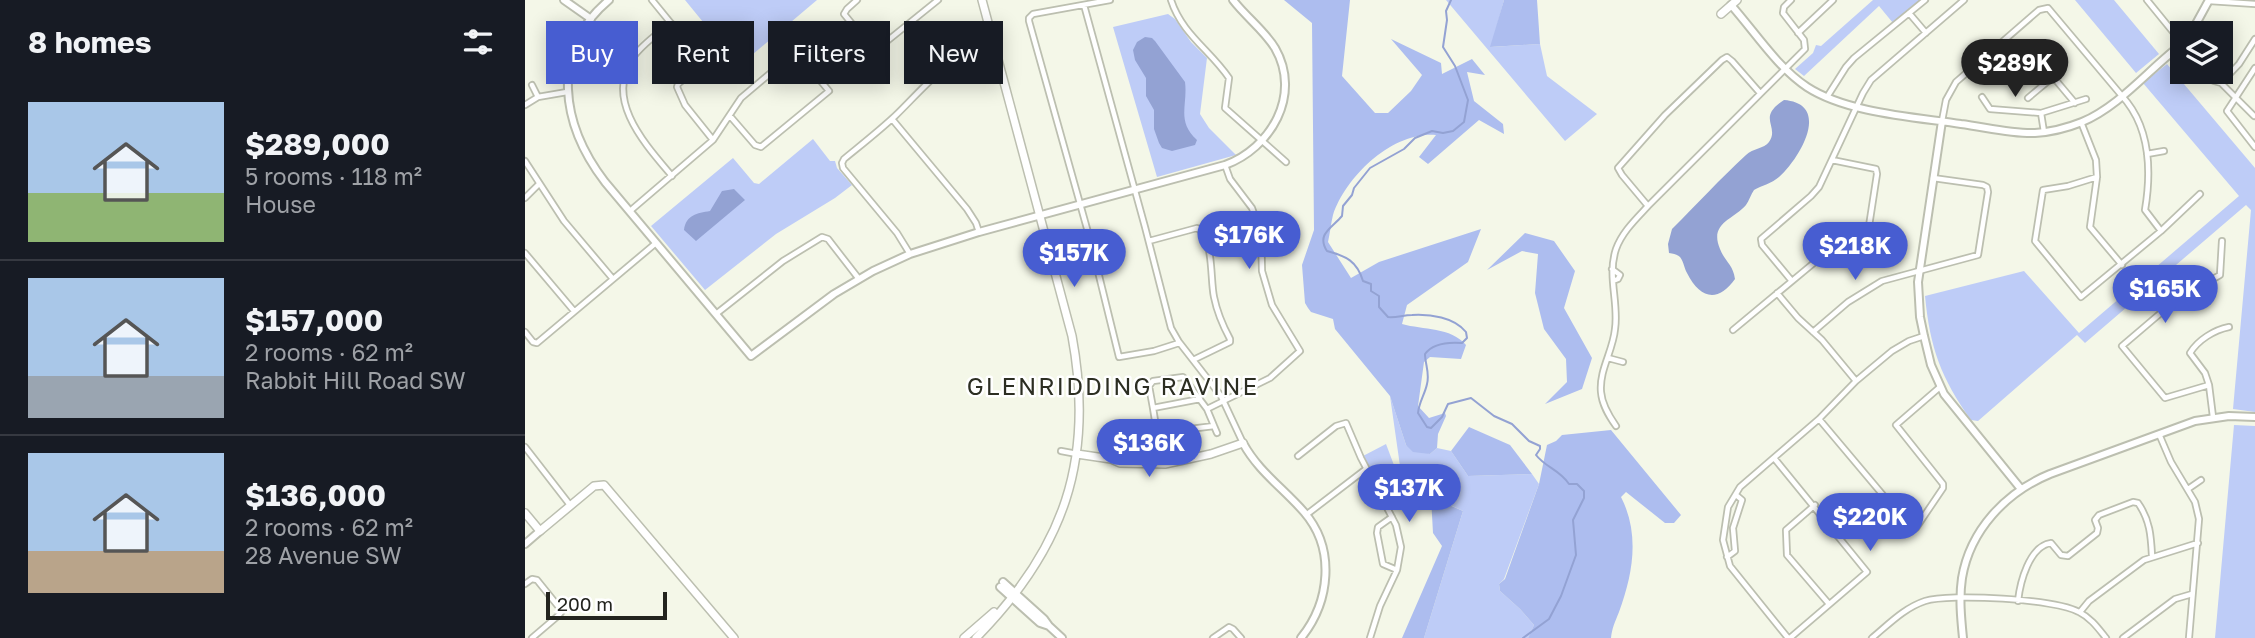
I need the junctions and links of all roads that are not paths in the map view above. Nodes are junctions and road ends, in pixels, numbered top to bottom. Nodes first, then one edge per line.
1 (564, 0) edge
2 (609, 0) edge
3 (652, 0) edge
4 (857, 0) edge
5 (938, 0) edge
6 (982, 0) edge
7 (1110, 0) edge
8 (1171, 0) edge
9 (1233, 0) edge
10 (1791, 0) edge
11 (1833, 0) edge
12 (1925, 0) edge
13 (1964, 0) edge
14 (2147, 0) edge
15 (2209, 0) edge
16 (1734, 3) edge
17 (1084, 5) junction
18 (2255, 5) edge
19 (1909, 13) junction
20 (1721, 14) dead end
21 (591, 19) joint
22 (669, 21) edge
23 (2198, 21) edge
24 (2170, 29) edge
25 (1798, 33) junction
26 (1926, 33) junction
27 (652, 38) edge
28 (2255, 39) edge
29 (2253, 46) edge
30 (2033, 53) dead end
31 (2170, 54) edge
32 (1786, 68) junction
33 (2255, 68) edge
34 (2233, 70) edge
35 (2053, 77) junction
36 (568, 84) edge
37 (678, 84) edge
38 (930, 84) edge
39 (2222, 84) edge
40 (532, 85) dead end
41 (567, 92) junction
42 (1760, 93) junction
43 (2122, 95) junction
44 (2235, 95) junction
45 (538, 97) junction
46 (1982, 97) dead end
47 (1827, 98) junction
48 (2028, 98) dead end
49 (2086, 99) dead end
50 (2075, 103) junction
51 (525, 105) edge
52 (1857, 107) junction
53 (2041, 113) junction
54 (730, 116) junction
55 (2254, 116) edge
56 (892, 119) junction
57 (1942, 121) junction
58 (2081, 122) junction
59 (2044, 132) junction
60 (713, 140) junction
61 (1263, 141) junction
62 (2255, 148) edge
63 (2164, 151) dead end
64 (2147, 154) junction
65 (1832, 160) junction
66 (525, 161) edge
67 (1286, 162) dead end
68 (1225, 165) junction
69 (672, 176) junction
70 (1933, 177) junction
71 (2097, 177) junction
72 (538, 184) junction
73 (1134, 190) junction
74 (2200, 194) dead end
75 (525, 198) edge
76 (1080, 204) junction
77 (1648, 206) junction
78 (630, 211) junction
79 (1040, 215) junction
80 (2161, 231) junction
81 (979, 232) junction
82 (1149, 241) junction
83 (2222, 241) dead end
84 (656, 243) junction
85 (525, 253) edge
86 (910, 254) junction
87 (2122, 265) junction
88 (1919, 271) junction
89 (613, 279) junction
90 (859, 279) junction
91 (1791, 280) junction
92 (1777, 293) junction
93 (574, 311) junction
94 (716, 314) junction
95 (2229, 327) dead end
96 (1733, 330) dead end
97 (525, 332) edge
98 (1813, 332) junction
99 (1924, 336) junction
100 (1179, 343) junction
101 (1608, 358) junction
102 (1193, 360) junction
103 (1623, 362) dead end
104 (1856, 381) junction
105 (2210, 385) junction
106 (1940, 387) junction
107 (1200, 399) junction
108 (1224, 401) junction
109 (1153, 408) junction
110 (1207, 409) junction
111 (2213, 417) junction
112 (2255, 417) edge
113 (1819, 419) junction
114 (1214, 426) junction
115 (1616, 426) dead end
116 (1157, 433) junction
117 (1217, 433) dead end
118 (2159, 433) junction
119 (1148, 434) dead end
120 (1243, 443) junction
121 (525, 447) edge
122 (1061, 451) dead end
123 (1077, 454) junction
124 (1298, 456) dead end
125 (1774, 458) junction
126 (1366, 469) junction
127 (2201, 480) dead end
128 (2021, 489) junction
129 (2188, 489) junction
130 (1736, 495) junction
131 (1815, 505) junction
132 (571, 506) junction
133 (525, 513) edge
134 (1307, 514) junction
135 (1392, 517) junction
136 (540, 531) junction
137 (2198, 542) junction
138 (525, 544) edge
139 (2152, 556) junction
140 (1727, 557) junction
141 (1397, 570) junction
142 (525, 584) edge
143 (1001, 585) dead end
144 (2193, 594) junction
145 (1013, 596) junction
146 (1961, 598) junction
147 (2018, 601) junction
148 (1829, 604) junction
149 (2080, 612) junction
150 (969, 637) edge
151 (532, 638) edge
152 (734, 638) edge
153 (1062, 638) edge
154 (1213, 638) edge
155 (1241, 638) edge
156 (1301, 638) edge
157 (1370, 638) edge
158 (1789, 638) edge
159 (1872, 638) edge
160 (1963, 638) edge
161 (2106, 638) edge
162 (2123, 638) edge
163 (2189, 638) edge

1 - 21 street
2 - 21 street
3 - 22 street
4 - 5 street
6 - 79 main road
7 - 17 street
8 - 61 street
9 - 61 street
10 - 25 street
11 - 25 street
12 - 19 street
13 - 26 street
14 - 24 street
15 - 18 street
15 - 23 street
16 - 20 main road
16 - 32 street
17 - 73 street
17 - 76 street
19 - 26 street
19 - 47 street
25 - 32 street
26 - 52 street
27 - 69 street
28 - 29 street
29 - 34 street
30 - 35 street
31 - 43 street
32 - 42 street
32 - 47 street
33 - 44 street
35 - 48 street
35 - 50 street
36 - 41 street
37 - 60 street
38 - 56 street
39 - 44 street
40 - 45 street
41 - 45 street
41 - 78 street
42 - 77 street
42 - 77 street
43 - 57 street
43 - 58 street
43 - 64 street
44 - 55 street
44 - 62 street
45 - 51 street
46 - 53 street
47 - 52 street
49 - 50 street
50 - 53 street
52 - 57 street
52 - 65 street
53 - 59 street
54 - 54 street
54 - 60 street
56 - 81 street
56 - 86 street
57 - 59 street
57 - 70 street
58 - 59 street
58 - 71 street
60 - 69 street
61 - 67 street
61 - 68 street
63 - 64 street
64 - 80 street
65 - 91 street
65 - 91 street
66 - 72 street
68 - 73 street
68 - 108 street
69 - 78 street
70 - 88 street
70 - 88 street
71 - 87 street
71 - 87 street
72 - 75 street
72 - 89 street
73 - 76 street
73 - 82 street
74 - 80 street
76 - 79 street
76 - 100 street
77 - 101 street
78 - 84 street
79 - 81 street
79 - 123 main road
80 - 87 street
81 - 86 street
82 - 100 street
82 - 102 street
83 - 105 street
84 - 89 street
84 - 94 street
85 - 93 street
86 - 90 street
88 - 98 street
88 - 99 street
89 - 93 street
90 - 94 street
90 - 94 street
91 - 92 street
92 - 96 street
92 - 98 street
93 - 97 street
95 - 105 street
98 - 104 street
99 - 104 street
99 - 106 street
100 - 102 street
101 - 103 street
101 - 115 street
102 - 108 street
104 - 113 street
105 - 111 street
106 - 113 street
106 - 128 street
107 - 109 street
107 - 109 street
107 - 110 street
108 - 110 street
108 - 120 street
109 - 116 street
110 - 114 street
111 - 112 street
111 - 118 street
113 - 125 street
114 - 116 street
114 - 117 street
116 - 119 street
118 - 128 street
118 - 129 street
120 - 123 main road
120 - 134 street
121 - 132 street
122 - 123 street
123 - 145 main road
124 - 126 street
125 - 130 street
125 - 131 street
126 - 134 street
126 - 135 street
127 - 129 street
128 - 146 street
129 - 137 street
130 - 140 street
130 - 140 street
131 - 148 street
131 - 148 street
132 - 136 main road
132 - 152 main road
133 - 136 main road
134 - 156 street
135 - 141 street
135 - 141 street
136 - 138 street
137 - 139 street
137 - 144 street
139 - 147 street
139 - 149 street
140 - 158 street
141 - 157 street
142 - 151 street
143 - 145 street
144 - 162 street
144 - 163 street
145 - 150 main road
145 - 153 street
146 - 147 street
146 - 159 street
146 - 160 street
147 - 149 street
148 - 158 street
149 - 161 street
154 - 155 street

